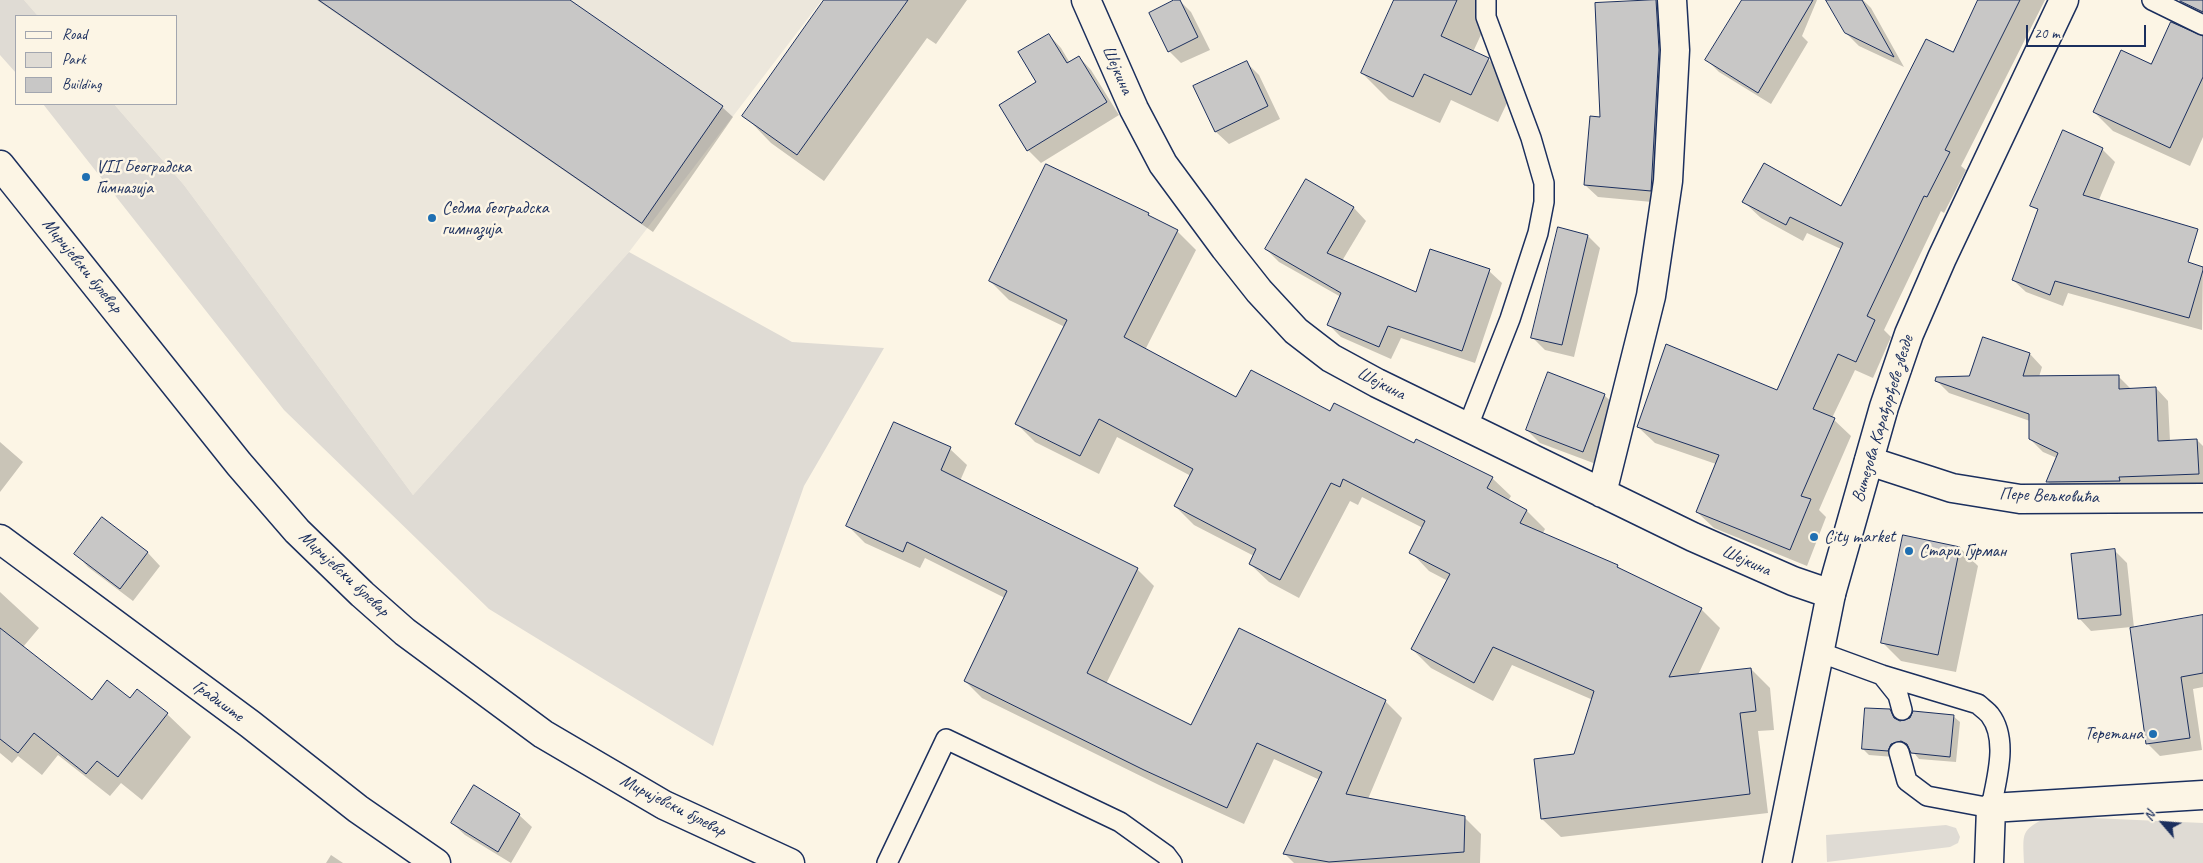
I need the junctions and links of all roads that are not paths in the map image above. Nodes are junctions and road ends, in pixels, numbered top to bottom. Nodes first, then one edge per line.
1 (1086, 0) edge
2 (1486, 0) edge
3 (1672, 0) edge
4 (2064, 0) edge
5 (2152, 0) edge
6 (2203, 25) edge
7 (0, 165) edge
8 (1468, 426) junction
9 (1869, 461) junction
10 (1602, 493) junction
11 (2203, 498) edge
12 (0, 539) edge
13 (1831, 594) junction
14 (1819, 652) junction
15 (1882, 675) junction
16 (1902, 710) dead end
17 (1899, 752) dead end
18 (2203, 795) edge
19 (1991, 808) junction
20 (436, 863) edge
21 (790, 863) edge
22 (887, 863) edge
23 (1172, 863) edge
24 (1777, 863) edge
25 (1989, 863) edge

1 - 8 street, Шејкина
2 - 8 lane
3 - 10 street
4 - 9 street, Витезова Карађорђеве звезде
5 - 6 lane
7 - 21 street, Миријевски булевар
8 - 10 street, Шејкина
9 - 11 street, Пере Вељковића
9 - 13 street, Витезова Карађорђеве звезде
10 - 13 street, Шејкина
12 - 20 street, Градиште
13 - 14 street, Витезова Карађорђеве звезде
14 - 15 lane
14 - 24 street, Витезова Карађорђеве звезде
15 - 16 lane
15 - 19 lane
17 - 19 lane
18 - 19 street
19 - 25 street
22 - 23 lane

